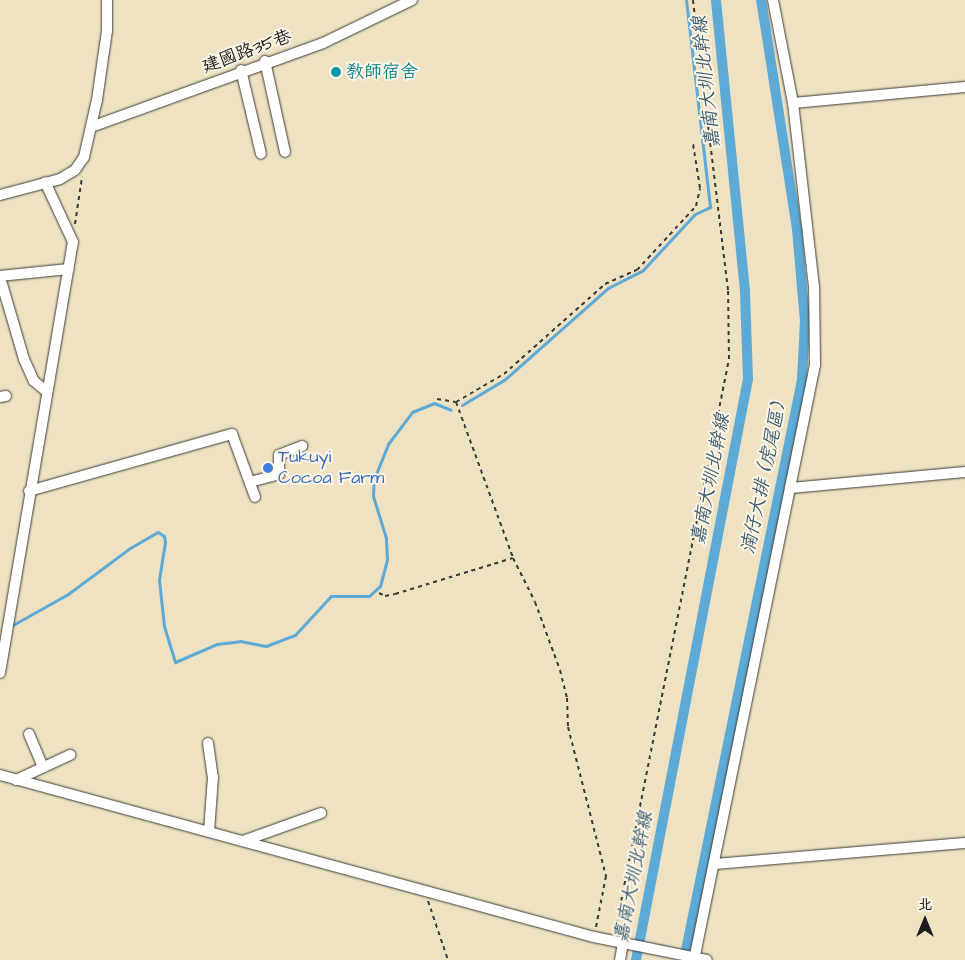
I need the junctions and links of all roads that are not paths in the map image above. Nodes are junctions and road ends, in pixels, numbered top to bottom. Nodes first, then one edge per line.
1 (107, 0) edge
2 (412, 0) edge
3 (774, 0) edge
4 (265, 62) junction
5 (241, 70) junction
6 (965, 87) edge
7 (793, 103) junction
8 (91, 127) junction
9 (285, 152) dead end
10 (261, 154) dead end
11 (45, 182) junction
12 (0, 195) edge
13 (69, 269) junction
14 (1, 280) edge
15 (46, 391) junction
16 (302, 446) dead end
17 (965, 472) edge
18 (250, 482) junction
19 (790, 488) junction
20 (29, 491) junction
21 (255, 497) dead end
22 (0, 673) edge
23 (29, 734) dead end
24 (208, 743) dead end
25 (70, 755) dead end
26 (43, 767) junction
27 (0, 775) edge
28 (16, 780) junction
29 (320, 813) dead end
30 (209, 831) junction
31 (243, 841) junction
32 (965, 843) edge
33 (714, 864) junction
34 (618, 942) junction
35 (694, 957) edge
36 (620, 960) edge
37 (707, 960) edge

1 - 8 street
2 - 4 street, 建國路35巷
3 - 7 street
4 - 5 street, 建國路35巷
4 - 9 street
5 - 8 street, 建國路35巷
5 - 10 street
6 - 7 street
7 - 19 street
8 - 11 street
11 - 12 street
11 - 13 street
13 - 14 street
13 - 15 street
14 - 15 street
15 - 20 street
16 - 18 street
17 - 19 street
18 - 20 street
18 - 21 street
19 - 33 street
20 - 22 street
23 - 26 street
24 - 30 street
25 - 26 street
26 - 28 street
27 - 28 street
28 - 30 street
29 - 31 street
30 - 31 street
31 - 34 street
32 - 33 street
33 - 35 street
34 - 35 street
34 - 36 street
35 - 37 street

